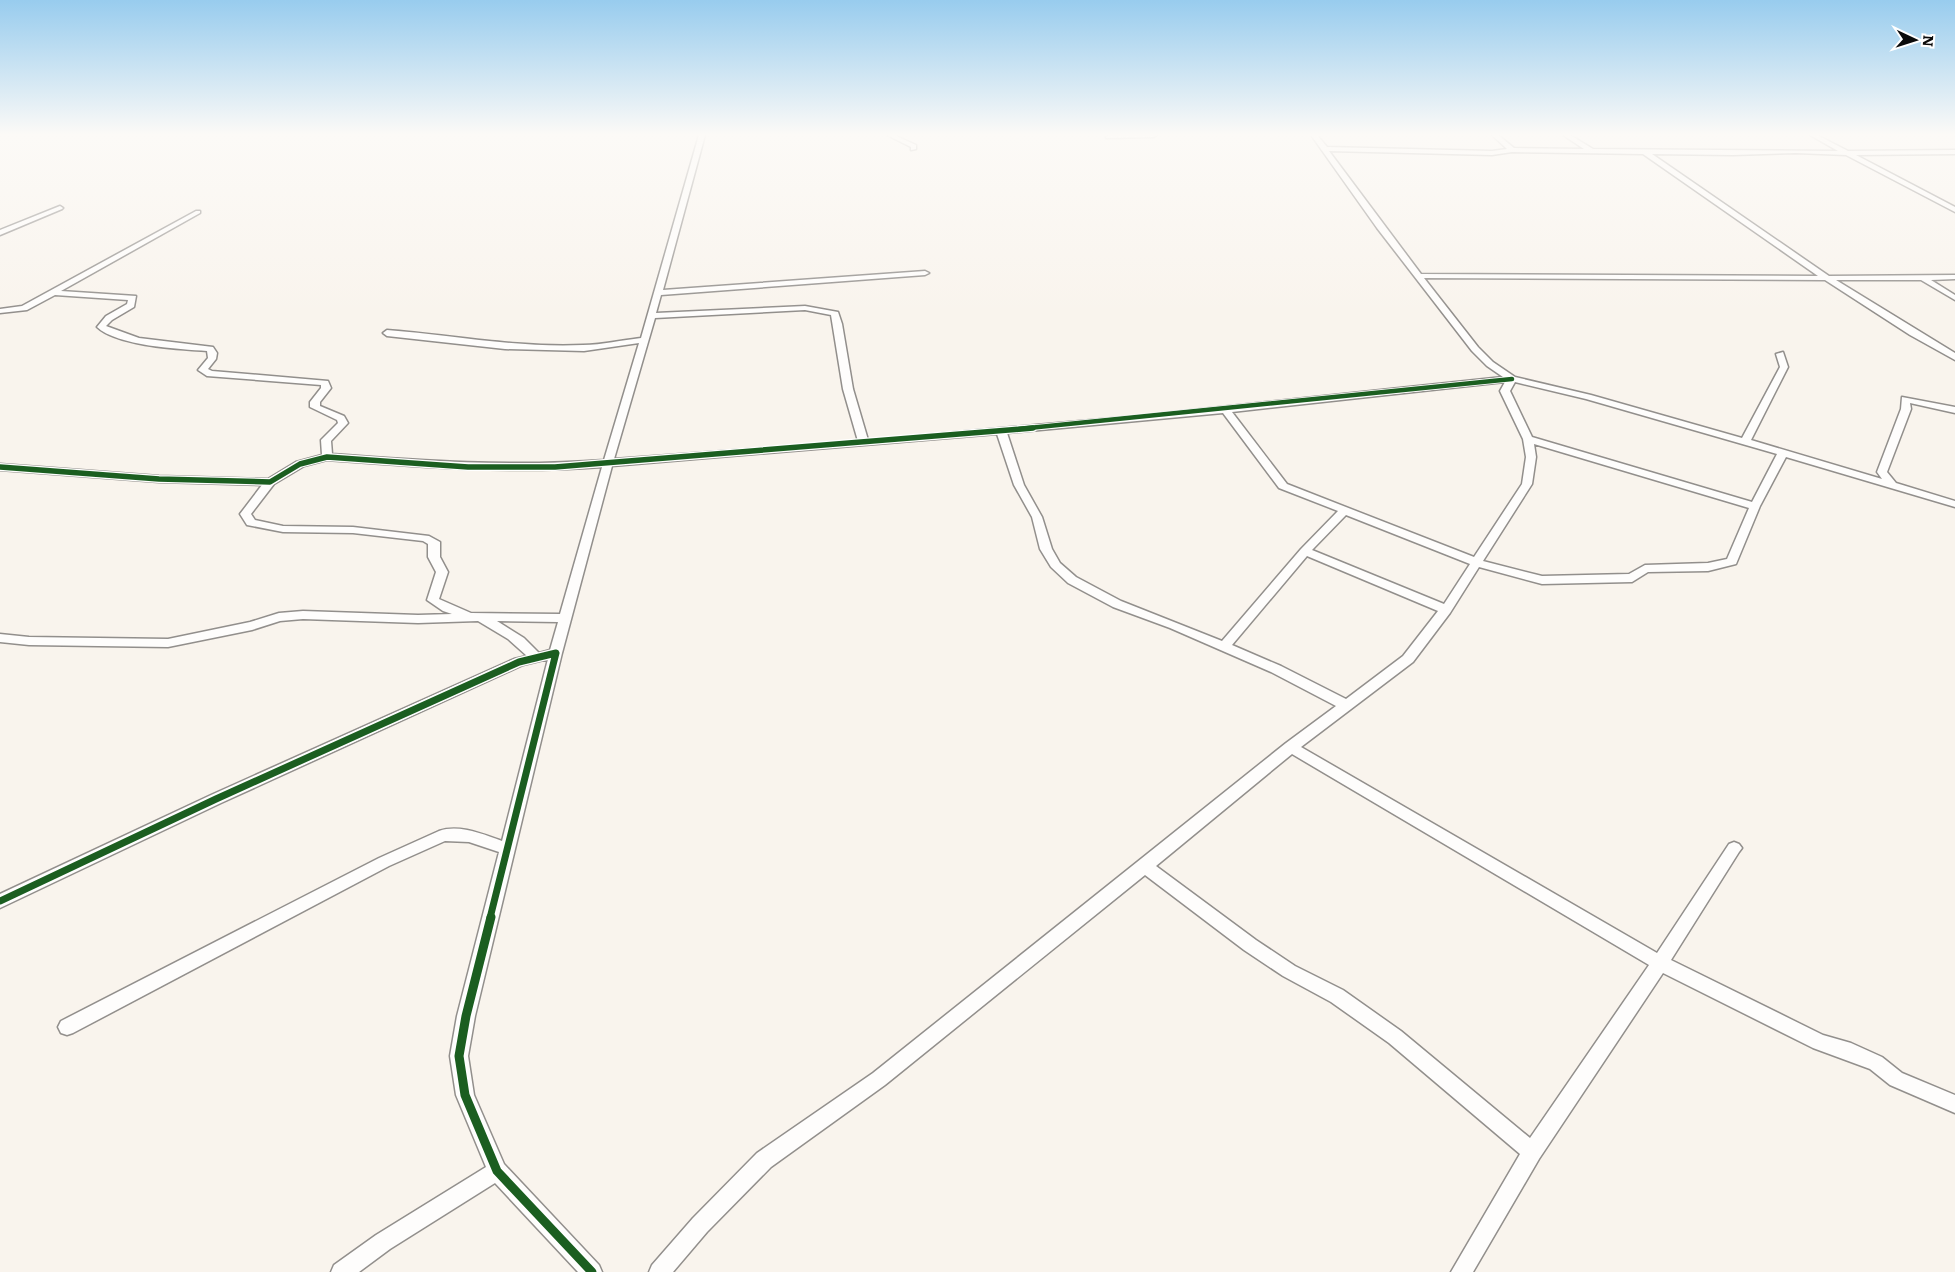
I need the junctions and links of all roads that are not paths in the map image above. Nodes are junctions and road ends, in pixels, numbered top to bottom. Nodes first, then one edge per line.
1 (685, 194) edge
2 (1358, 194) edge
3 (1706, 194) edge
4 (1925, 194) edge
5 (60, 208) dead end
6 (1955, 210) edge
7 (198, 212) dead end
8 (0, 233) edge
9 (925, 273) dead end
10 (1418, 276) junction
11 (1922, 277) junction
12 (1955, 277) edge
13 (1827, 278) junction
14 (54, 293) junction
15 (658, 293) junction
16 (1955, 298) edge
17 (13, 310) junction
18 (0, 311) edge
19 (651, 316) junction
20 (0, 320) edge
21 (388, 333) dead end
22 (644, 340) junction
23 (1780, 354) dead end
24 (1955, 357) edge
25 (1512, 379) junction
26 (1226, 410) junction
27 (1955, 410) edge
28 (1001, 431) junction
29 (1528, 439) junction
30 (1745, 442) junction
31 (864, 443) junction
32 (1782, 454) junction
33 (327, 457) junction
34 (608, 463) junction
35 (0, 467) edge
36 (270, 482) junction
37 (1893, 486) junction
38 (1955, 504) edge
39 (1755, 506) junction
40 (1344, 511) junction
41 (1305, 551) junction
42 (1478, 563) junction
43 (1446, 610) junction
44 (474, 617) junction
45 (564, 618) junction
46 (0, 638) edge
47 (1224, 646) junction
48 (556, 652) junction
49 (536, 658) junction
50 (1348, 706) junction
51 (1291, 747) junction
52 (1734, 848) dead end
53 (507, 849) junction
54 (1145, 866) junction
55 (0, 901) edge
56 (1660, 962) junction
57 (67, 1028) dead end
58 (1955, 1104) edge
59 (1532, 1152) junction
60 (497, 1172) junction
61 (341, 1272) edge
62 (592, 1272) edge
63 (659, 1272) edge
64 (1461, 1272) edge

1 - 15 street
2 - 10 street
3 - 13 street
4 - 6 street
5 - 8 street
7 - 14 street
9 - 15 street
10 - 13 street
10 - 25 street
11 - 12 street
11 - 13 street
11 - 16 street
13 - 24 street
14 - 17 street
14 - 33 street
15 - 19 street
17 - 18 street
17 - 20 street
19 - 22 street
19 - 31 street
21 - 22 street
22 - 34 street
23 - 30 street
25 - 26 street
25 - 29 street
25 - 30 street
26 - 28 street
26 - 40 street
27 - 37 street
28 - 31 street
28 - 47 street
29 - 39 street
29 - 42 street
30 - 32 street
31 - 34 street
32 - 37 street
32 - 39 street
33 - 34 street
33 - 36 street
34 - 45 street
35 - 36 street
36 - 44 street
37 - 38 street
39 - 42 street
40 - 41 street
40 - 42 street
41 - 43 street
41 - 47 street
42 - 43 street
43 - 50 street
44 - 45 street
44 - 46 street
44 - 49 street
45 - 48 street
47 - 50 street
48 - 49 street
48 - 53 street
49 - 55 street
50 - 51 street
51 - 54 street
51 - 56 street
52 - 56 street
53 - 57 street
53 - 60 street
54 - 59 street
54 - 63 street
56 - 58 street
56 - 59 street
59 - 64 street
60 - 61 street
60 - 62 street

